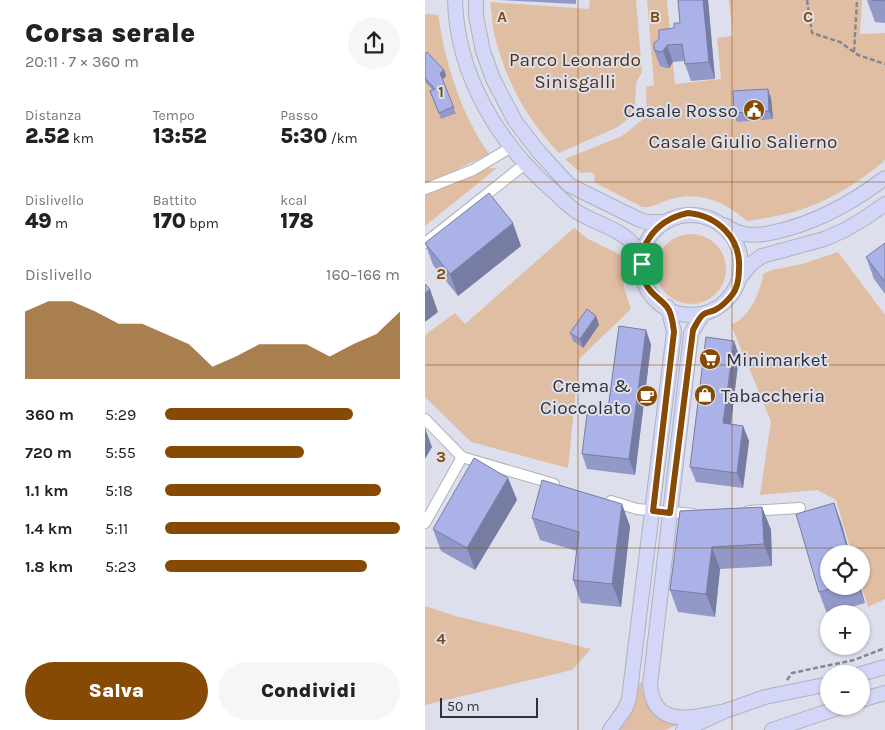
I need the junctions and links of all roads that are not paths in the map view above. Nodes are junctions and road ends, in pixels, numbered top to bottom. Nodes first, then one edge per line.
1 (455, 0) edge
2 (476, 0) edge
3 (510, 148) junction
4 (525, 164) junction
5 (885, 178) edge
6 (425, 189) edge
7 (885, 204) edge
8 (666, 222) junction
9 (719, 223) junction
10 (425, 243) edge
11 (642, 264) junction
12 (739, 279) junction
13 (668, 307) junction
14 (703, 314) junction
15 (425, 419) edge
16 (462, 456) junction
17 (563, 487) edge
18 (600, 498) edge
19 (800, 508) dead end
20 (653, 511) junction
21 (734, 512) edge
22 (670, 513) junction
23 (706, 513) edge
24 (425, 523) edge
25 (885, 667) edge
26 (870, 671) edge
27 (820, 686) edge
28 (885, 693) edge
29 (870, 697) edge
30 (725, 711) junction
31 (820, 714) edge
32 (610, 730) edge
33 (683, 730) edge
34 (772, 730) edge

1 - 3 main road
2 - 8 main road
3 - 4 main road
3 - 6 street
4 - 10 street
4 - 11 main road
5 - 9 main road
7 - 12 main road
8 - 9 main road
8 - 11 main road
9 - 12 main road
11 - 13 main road
12 - 14 main road
13 - 14 main road
13 - 20 main road
14 - 22 main road
15 - 16 street
16 - 17 street
16 - 24 street
18 - 20 street
19 - 21 street
20 - 22 street
20 - 32 main road
22 - 23 street
22 - 30 main road
25 - 26 main road
27 - 30 main road
28 - 29 main road
30 - 33 main road
31 - 34 main road

